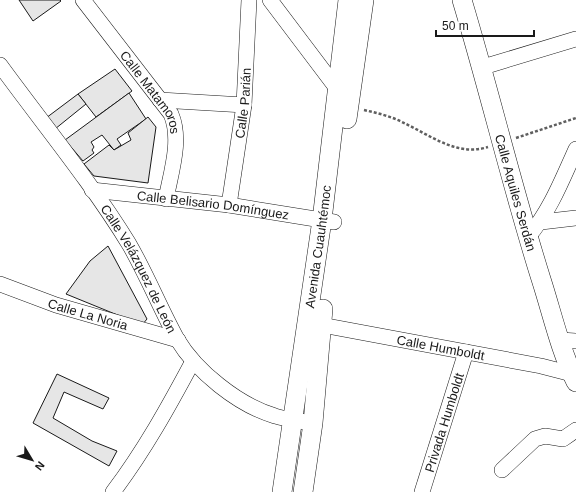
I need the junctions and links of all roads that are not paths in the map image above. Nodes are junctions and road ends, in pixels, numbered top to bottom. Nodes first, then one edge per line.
1 (83, 0) edge
2 (249, 0) edge
3 (270, 0) edge
4 (348, 0) edge
5 (364, 0) edge
6 (462, 0) edge
7 (576, 39) edge
8 (0, 65) edge
9 (483, 68) junction
10 (346, 96) junction
11 (160, 100) junction
12 (244, 105) junction
13 (576, 149) edge
14 (92, 190) junction
15 (166, 199) junction
16 (229, 205) junction
17 (576, 218) edge
18 (328, 221) junction
19 (541, 222) junction
20 (528, 237) junction
21 (0, 284) edge
22 (314, 324) junction
23 (178, 340) junction
24 (568, 341) edge
25 (466, 352) junction
26 (194, 361) junction
27 (574, 378) edge
28 (293, 420) junction
29 (313, 423) junction
30 (576, 430) edge
31 (502, 470) dead end
32 (113, 492) edge
33 (282, 492) edge
34 (303, 492) edge
35 (422, 492) edge

1 - 11 street, Calle Matamoros
2 - 12 street, Calle Parián
3 - 10 street
4 - 10 main road, Avenida Cuauhtémoc
5 - 10 main road, Avenida Cuauhtémoc
6 - 9 main road, Calle Aquiles Serdán
7 - 9 street
8 - 14 street, Calle Velázquez de León
9 - 20 main road, Calle Aquiles Serdán
10 - 18 main road, Avenida Cuauhtémoc
11 - 12 street
11 - 15 street, Calle Matamoros
12 - 16 street, Calle Parián
13 - 19 street
14 - 15 street, Calle Belisario Domínguez
14 - 23 street, Calle Velázquez de León
15 - 16 street, Calle Belisario Domínguez
16 - 18 street, Calle Belisario Domínguez
17 - 19 street
18 - 22 main road, Avenida Cuauhtémoc
19 - 20 street
20 - 24 main road, Calle Aquiles Serdán
21 - 23 street, Calle La Noria
22 - 25 street, Calle Humboldt
22 - 28 main road, Avenida Cuauhtémoc
22 - 29 main road, Avenida Cuauhtémoc
23 - 26 street, Calle Velázquez de León
24 - 27 main road, Calle Aquiles Serdán
25 - 27 street, Calle Humboldt
25 - 35 street, Privada Humboldt
26 - 28 street, Calle Velázquez de León
26 - 32 street
28 - 29 street, Calle Velázquez de León
28 - 33 main road, Avenida Cuauhtémoc
29 - 34 main road, Avenida Cuauhtémoc
30 - 31 street

